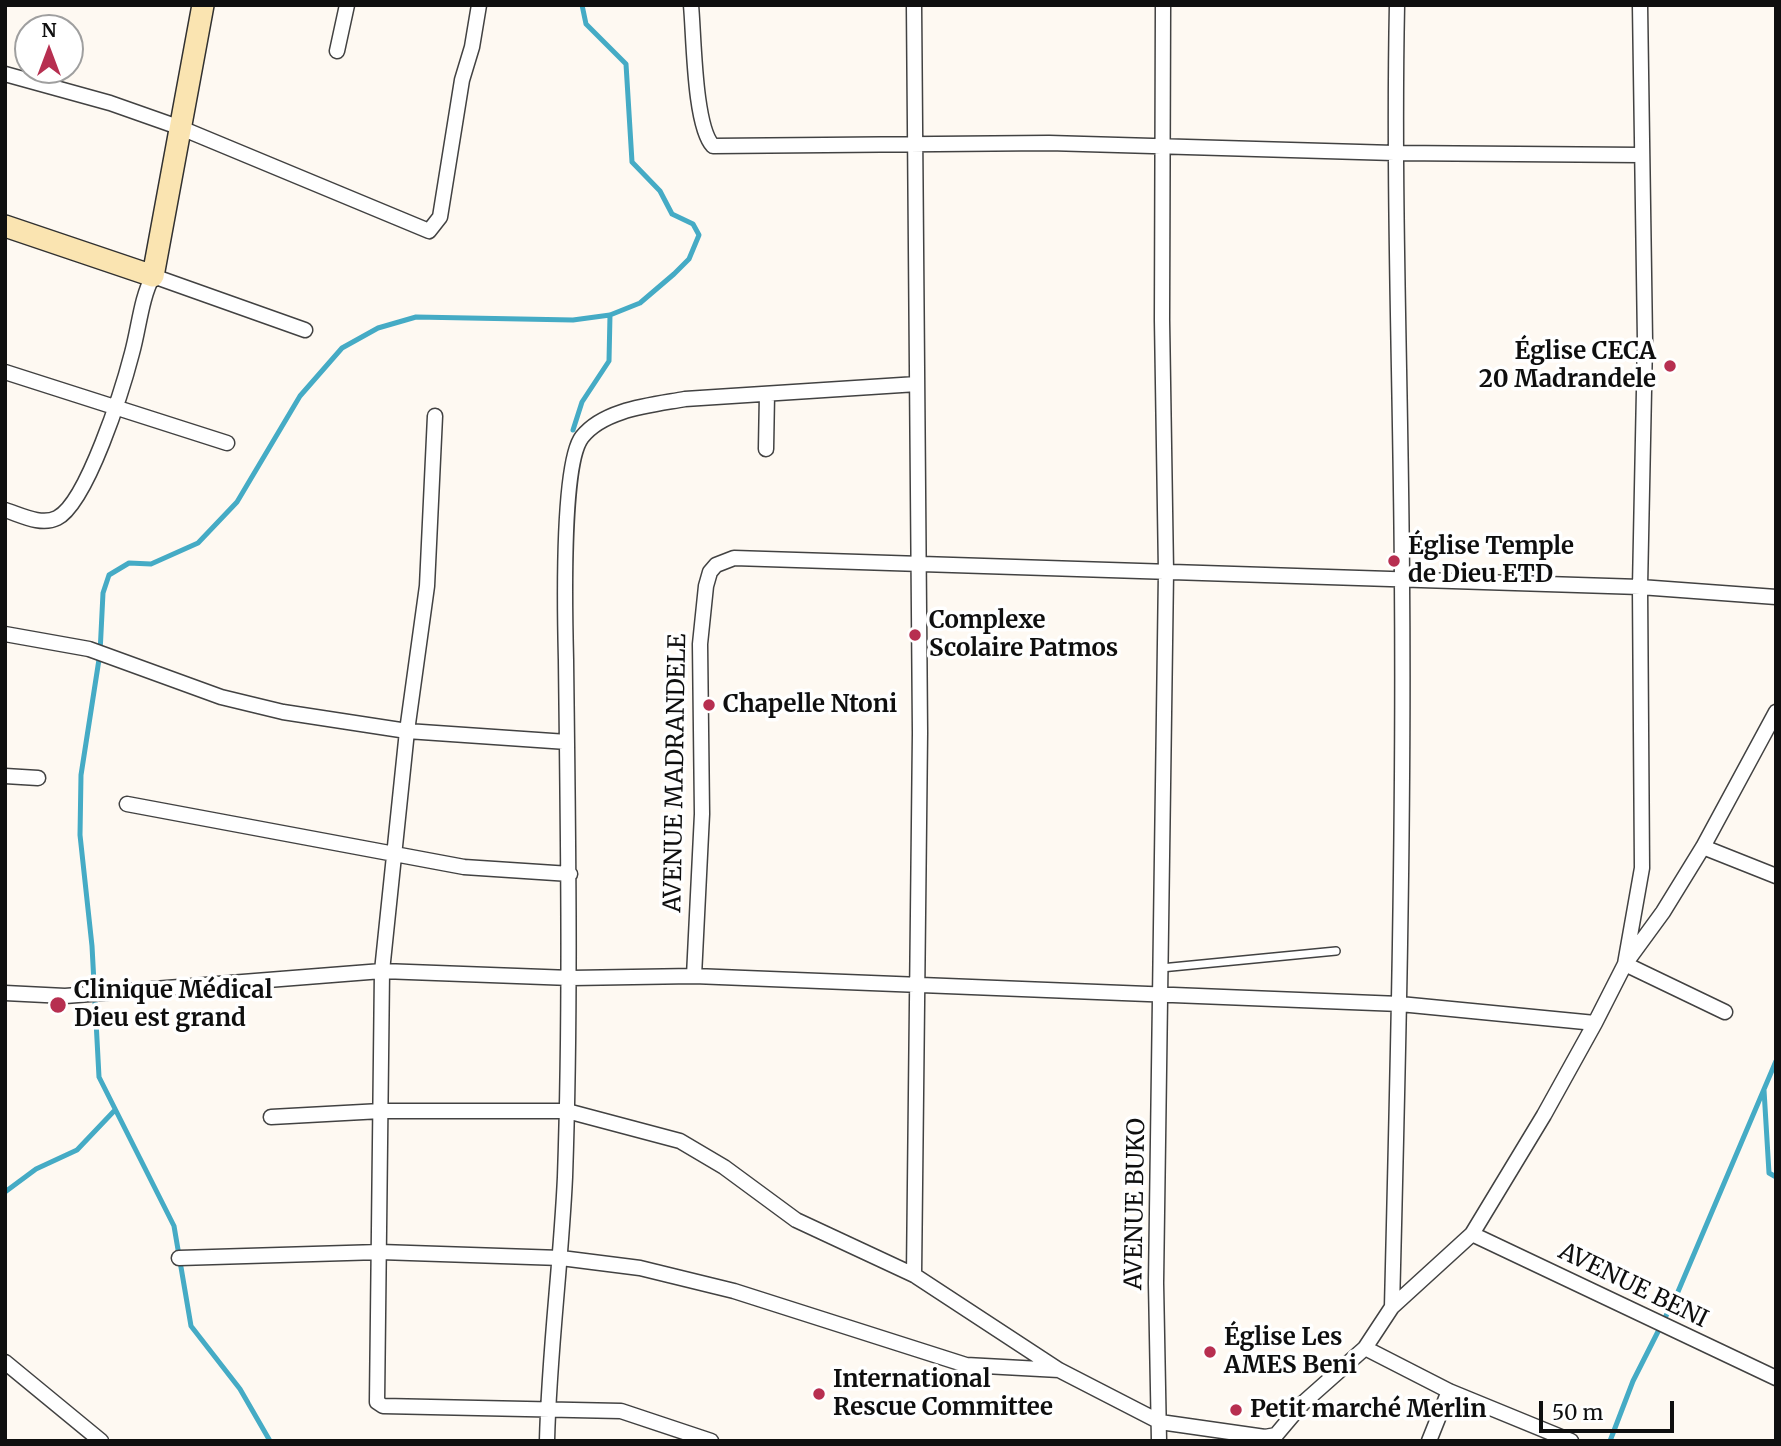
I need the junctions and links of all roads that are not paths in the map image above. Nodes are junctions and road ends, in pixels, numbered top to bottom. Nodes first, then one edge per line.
1 (203, 5) edge
2 (347, 5) edge
3 (479, 5) edge
4 (691, 5) edge
5 (914, 5) edge
6 (1163, 5) edge
7 (1397, 5) edge
8 (1640, 5) edge
9 (337, 51) dead end
10 (5, 74) edge
11 (181, 128) junction
12 (913, 145) junction
13 (1164, 145) junction
14 (1394, 153) junction
15 (1640, 155) junction
16 (5, 226) edge
17 (153, 276) junction
18 (305, 330) dead end
19 (5, 372) edge
20 (917, 384) junction
21 (767, 394) junction
22 (114, 408) junction
23 (435, 416) dead end
24 (227, 443) dead end
25 (766, 449) dead end
26 (5, 510) edge
27 (916, 566) junction
28 (1166, 572) junction
29 (1402, 580) junction
30 (1640, 587) junction
31 (1776, 597) edge
32 (5, 634) edge
33 (1774, 721) edge
34 (407, 731) junction
35 (567, 743) junction
36 (5, 776) edge
37 (38, 778) dead end
38 (127, 804) dead end
39 (1703, 847) junction
40 (393, 852) junction
41 (570, 874) junction
42 (1776, 876) edge
43 (1336, 951) dead end
44 (1625, 964) junction
45 (1160, 968) junction
46 (382, 971) junction
47 (694, 976) junction
48 (571, 978) junction
49 (919, 985) junction
50 (5, 993) edge
51 (1160, 993) junction
52 (1400, 1004) junction
53 (1725, 1012) dead end
54 (1595, 1023) junction
55 (381, 1111) junction
56 (567, 1111) junction
57 (271, 1117) dead end
58 (1472, 1234) junction
59 (380, 1252) junction
60 (179, 1258) dead end
61 (561, 1258) junction
62 (914, 1275) junction
63 (1392, 1307) junction
64 (1364, 1348) junction
65 (5, 1362) edge
66 (1059, 1370) junction
67 (1776, 1378) edge
68 (1450, 1391) junction
69 (547, 1408) junction
70 (1160, 1422) junction
71 (101, 1441) edge
72 (547, 1441) edge
73 (711, 1441) edge
74 (1159, 1441) edge
75 (1429, 1441) edge
76 (1571, 1441) edge

1 - 11 street
2 - 9 street
3 - 11 street
4 - 12 street
5 - 12 street
6 - 13 street, AVENUE BUKO
7 - 14 street
8 - 15 street
10 - 11 street
11 - 17 street
12 - 13 street
12 - 20 street
13 - 14 street
13 - 28 street, AVENUE BUKO
14 - 15 street
14 - 29 street
15 - 30 street
16 - 17 street
17 - 18 street
17 - 22 street
19 - 22 street
20 - 21 street
20 - 27 street
21 - 25 street
21 - 35 street
22 - 24 street
22 - 26 street
23 - 34 street
27 - 28 street
27 - 47 street, AVENUE MADRANDELE
27 - 49 street
28 - 29 street
28 - 45 street, AVENUE BUKO
29 - 30 street
29 - 52 street
30 - 31 street
30 - 44 street
32 - 34 street
33 - 39 street
34 - 35 street
34 - 40 street
35 - 41 street
36 - 37 street
38 - 40 street
39 - 42 street
39 - 44 street
40 - 41 street
40 - 46 street
41 - 48 street
43 - 45 lane
44 - 53 street
44 - 54 street
45 - 51 street, AVENUE BUKO
46 - 48 street
46 - 50 street
46 - 55 street
47 - 48 street
47 - 49 street
48 - 56 street
49 - 51 street
49 - 62 street
51 - 52 street
51 - 70 street, AVENUE BUKO
52 - 54 street
52 - 63 street
54 - 58 street
55 - 56 street
55 - 57 street
55 - 59 street
56 - 61 street
56 - 62 street
58 - 63 street
58 - 67 street, AVENUE BENI
59 - 60 street
59 - 61 street
59 - 69 street
61 - 66 street
61 - 69 street
62 - 66 street
63 - 64 street
64 - 68 street
64 - 70 street
65 - 71 street
66 - 70 street
68 - 75 street
68 - 76 street
69 - 72 street
69 - 73 street
70 - 74 street, AVENUE BUKO

